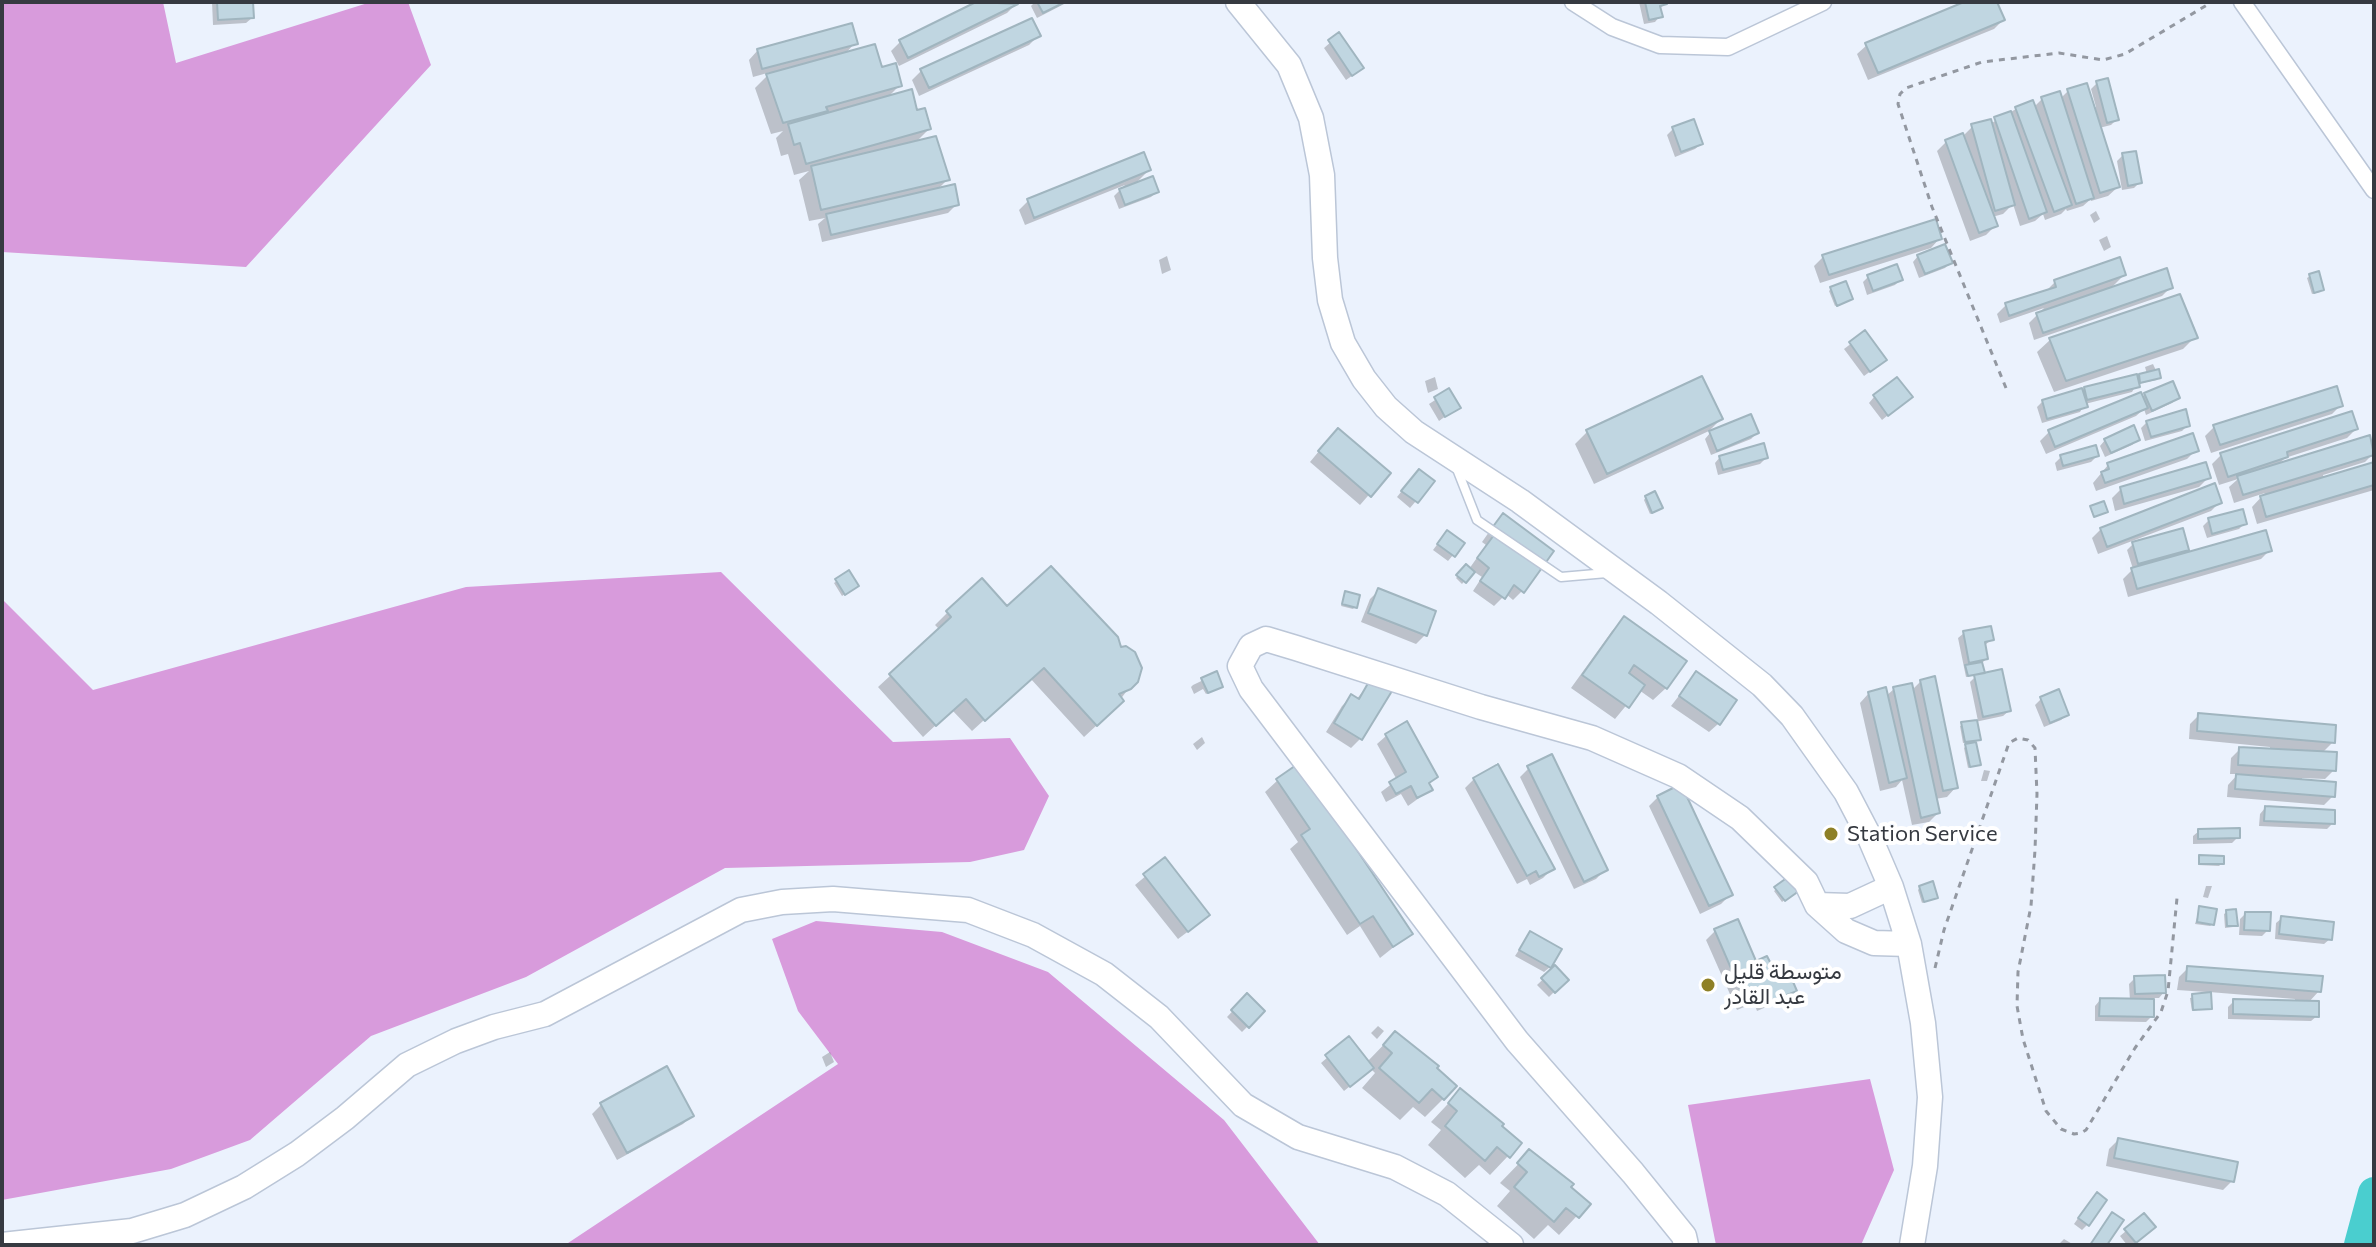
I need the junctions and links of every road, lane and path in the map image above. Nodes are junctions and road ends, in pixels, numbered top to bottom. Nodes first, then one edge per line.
1 (1238, 2) edge
2 (1573, 2) edge
3 (1823, 2) edge
4 (2212, 2) edge
5 (2242, 2) edge
6 (2374, 190) edge
7 (2006, 388) dead end
8 (1453, 458) junction
9 (1616, 572) junction
10 (1891, 887) junction
11 (2177, 898) dead end
12 (1817, 905) junction
13 (1909, 944) junction
14 (1934, 976) dead end
15 (2, 1245) edge
16 (1511, 1245) edge
17 (1686, 1245) edge
18 (1912, 1245) edge

1 - 8 main road
2 - 3 street
4 - 7 path
5 - 6 street
8 - 9 main road
8 - 9 lane
9 - 10 main road
10 - 12 main road
10 - 13 main road
11 - 14 path
12 - 13 main road
12 - 17 main road
13 - 18 main road
15 - 16 main road

